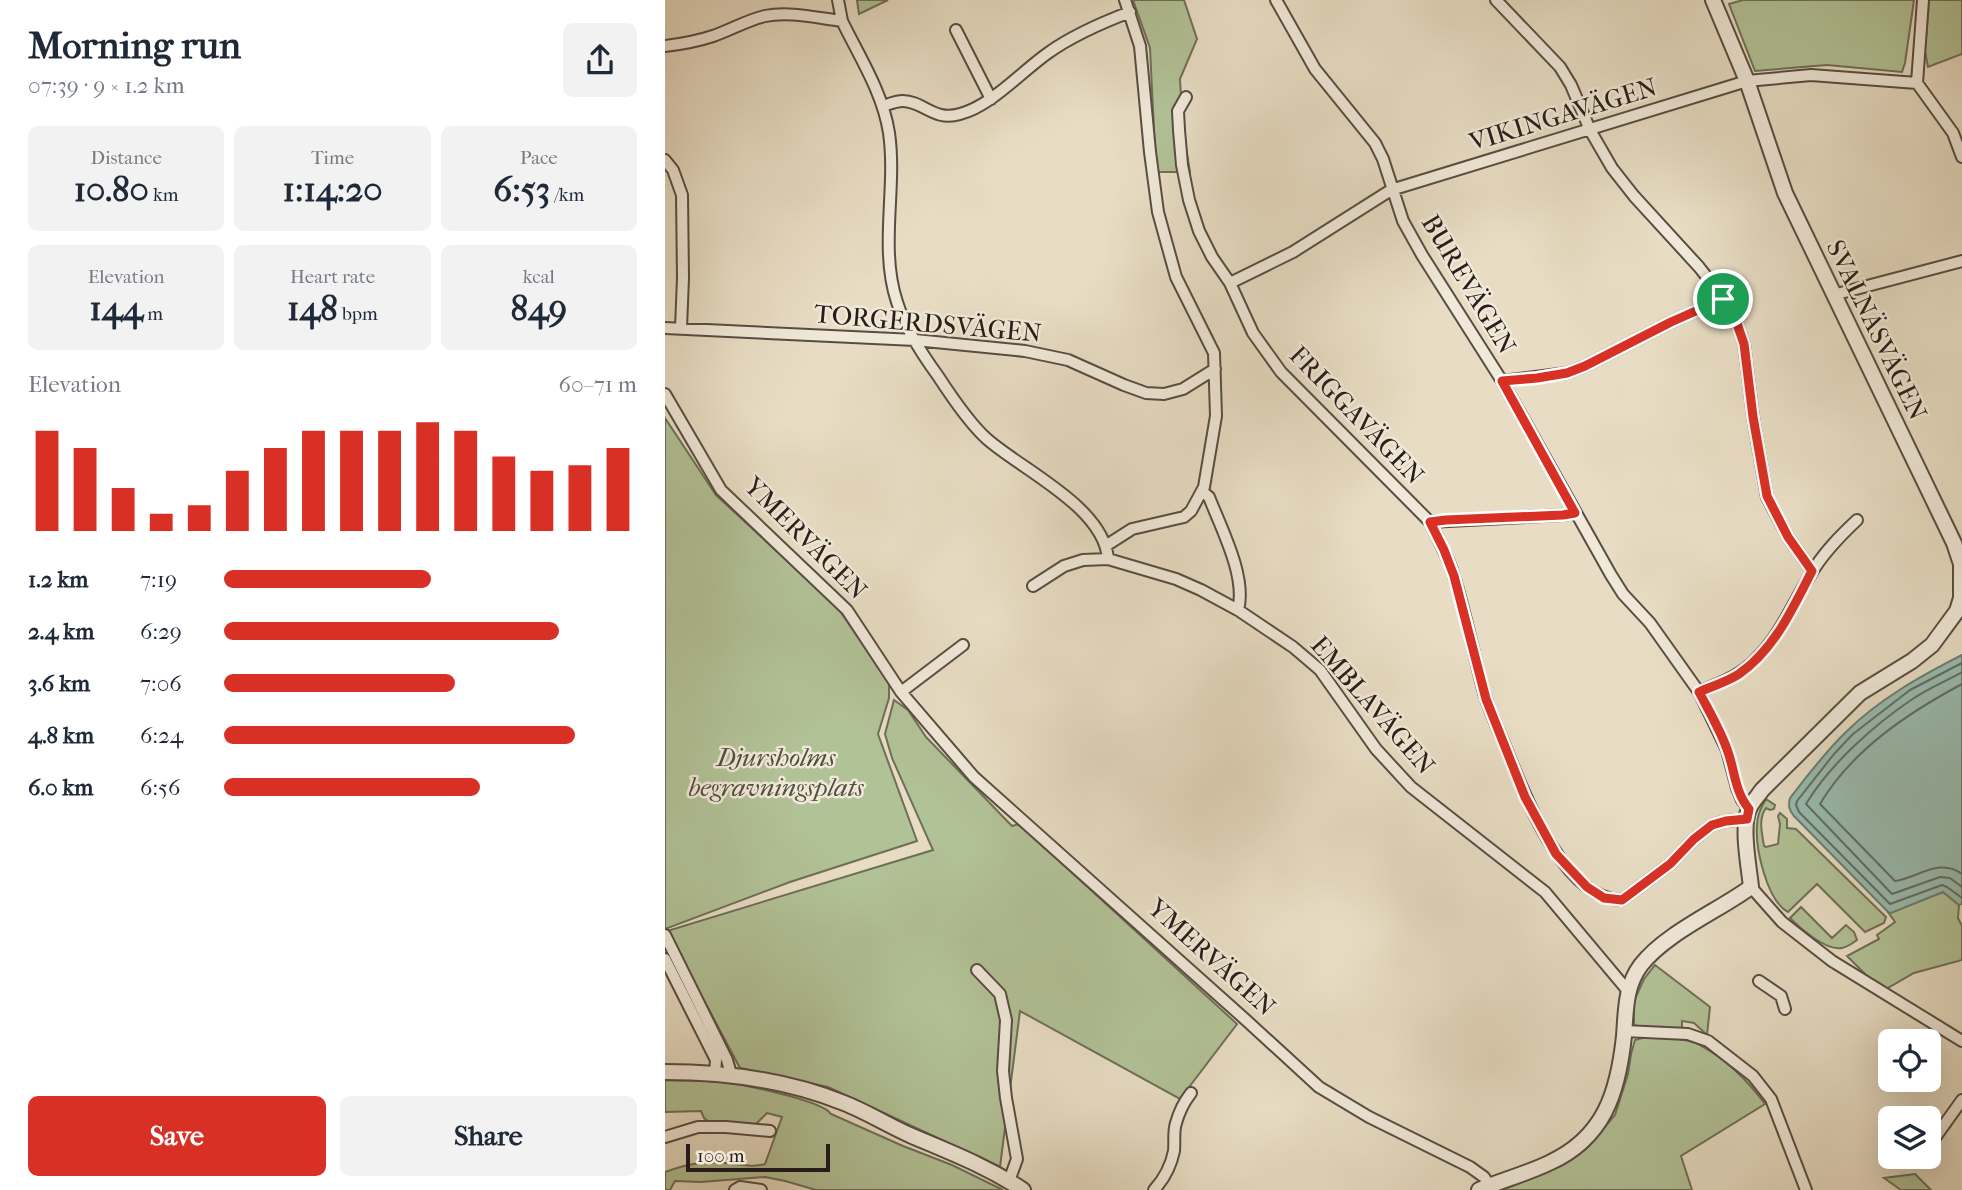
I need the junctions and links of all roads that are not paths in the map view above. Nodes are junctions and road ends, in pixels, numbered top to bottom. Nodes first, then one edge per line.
1 (838, 0) edge
2 (1125, 0) edge
3 (1276, 0) edge
4 (1496, 0) edge
5 (1713, 0) edge
6 (1923, 0) edge
7 (1130, 12) junction
8 (842, 21) junction
9 (956, 30) dead end
10 (665, 46) edge
11 (1747, 80) junction
12 (1917, 83) junction
13 (1187, 97) dead end
14 (991, 99) junction
15 (883, 106) junction
16 (1590, 130) junction
17 (1962, 157) edge
18 (665, 160) edge
19 (1391, 190) junction
20 (1962, 261) edge
21 (1230, 283) junction
22 (1833, 295) junction
23 (1723, 299) junction
24 (665, 328) edge
25 (681, 328) junction
26 (915, 340) junction
27 (1215, 369) junction
28 (1502, 381) junction
29 (665, 394) edge
30 (1203, 492) junction
31 (1575, 513) junction
32 (1857, 520) dead end
33 (1430, 522) junction
34 (1107, 545) junction
35 (1108, 559) junction
36 (1812, 571) junction
37 (1033, 586) dead end
38 (1238, 610) junction
39 (1959, 610) edge
40 (963, 645) dead end
41 (901, 692) junction
42 (1699, 692) junction
43 (1748, 814) junction
44 (1751, 887) junction
45 (665, 935) edge
46 (665, 959) edge
47 (977, 971) dead end
48 (1759, 981) dead end
49 (1628, 991) junction
50 (1785, 1009) dead end
51 (1624, 1031) junction
52 (1962, 1041) edge
53 (665, 1072) edge
54 (715, 1073) junction
55 (731, 1074) junction
56 (1191, 1093) dead end
57 (1962, 1100) edge
58 (1941, 1129) edge
59 (770, 1131) dead end
60 (665, 1137) edge
61 (1009, 1181) junction
62 (1484, 1188) edge
63 (735, 1190) edge
64 (761, 1190) edge
65 (1023, 1190) edge
66 (1154, 1190) edge
67 (1806, 1190) edge

1 - 8 street
2 - 7 street
3 - 19 street, BUREVÄGEN
4 - 16 street
5 - 11 street, SVALNÄSVÄGEN
6 - 12 street
7 - 14 street
7 - 27 street
8 - 10 street
8 - 15 street
9 - 14 street
11 - 12 street, VIKINGAVÄGEN
11 - 16 street, VIKINGAVÄGEN
11 - 22 street, SVALNÄSVÄGEN
12 - 17 street
13 - 21 street, FRIGGAVÄGEN
14 - 15 street
15 - 26 street
16 - 19 street, VIKINGAVÄGEN
16 - 23 street
18 - 25 street
19 - 21 street, VIKINGAVÄGEN
19 - 28 street, BUREVÄGEN
20 - 22 street
21 - 33 street, FRIGGAVÄGEN
22 - 39 street, SVALNÄSVÄGEN
23 - 28 street
23 - 36 street
24 - 25 street, TORGERDSVÄGEN
25 - 26 street, TORGERDSVÄGEN
26 - 27 street, TORGERDSVÄGEN
26 - 34 street
27 - 30 street
28 - 31 street, BUREVÄGEN
29 - 41 street, YMERVÄGEN
30 - 34 street
30 - 38 street
31 - 33 street
31 - 42 street, BUREVÄGEN
32 - 36 street
33 - 43 street, FRIGGAVÄGEN
34 - 35 street
35 - 37 street, EMBLAVÄGEN
35 - 38 street, EMBLAVÄGEN
36 - 42 street
38 - 49 street, EMBLAVÄGEN
39 - 43 street, SVALNÄSVÄGEN
40 - 41 street
41 - 62 street, YMERVÄGEN
42 - 43 street, BUREVÄGEN
43 - 44 street
44 - 49 street, YMERVÄGEN
44 - 52 street
45 - 55 street
46 - 54 street
47 - 61 street
48 - 50 street
49 - 51 street, YMERVÄGEN
51 - 62 street, YMERVÄGEN
51 - 67 street
53 - 54 street
54 - 55 street
55 - 61 street
56 - 66 street
57 - 58 street
59 - 60 street
61 - 65 street
63 - 64 street

